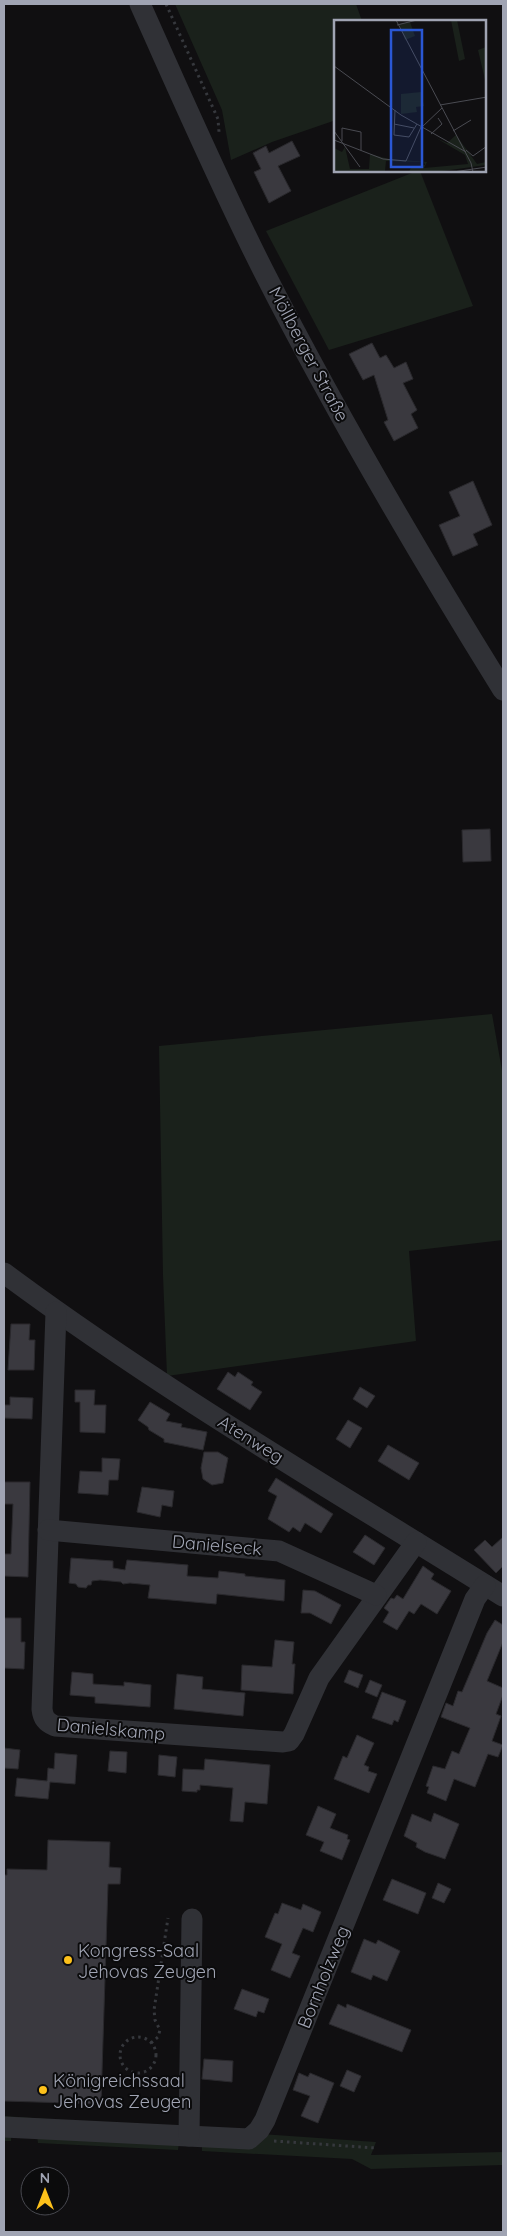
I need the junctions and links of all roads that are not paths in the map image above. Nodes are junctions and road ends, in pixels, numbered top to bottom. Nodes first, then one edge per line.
1 (140, 4) edge
2 (503, 690) edge
3 (4, 1273) edge
4 (56, 1312) junction
5 (48, 1530) junction
6 (416, 1542) junction
7 (497, 1589) edge
8 (376, 1595) junction
9 (192, 1919) dead end
10 (4, 2127) edge
11 (189, 2136) junction

1 - 2 street, Möllberger Straße
3 - 4 street, Atenweg
4 - 5 street, Danielskamp
4 - 6 street, Atenweg
5 - 8 street, Danielseck
5 - 8 street, Danielskamp
6 - 7 street, Atenweg
6 - 8 street, Danielskamp
7 - 11 street, Bornholzweg
9 - 11 street
10 - 11 street

